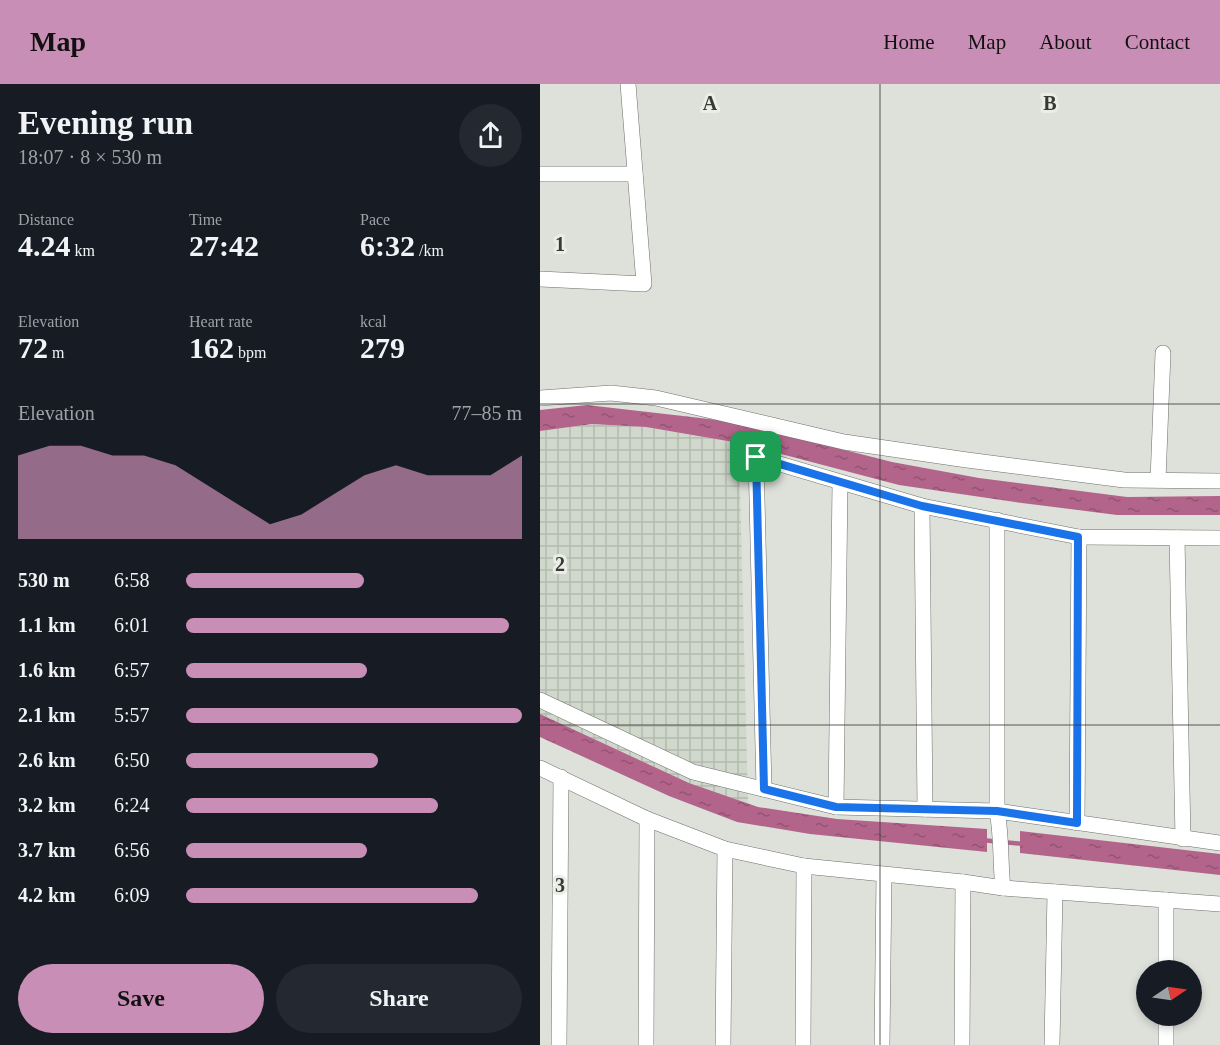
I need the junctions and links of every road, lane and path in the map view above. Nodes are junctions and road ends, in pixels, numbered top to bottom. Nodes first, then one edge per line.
1 (628, 84) edge
2 (540, 174) edge
3 (635, 174) junction
4 (540, 279) edge
5 (1163, 353) dead end
6 (540, 398) edge
7 (1158, 480) junction
8 (1220, 481) edge
9 (840, 483) junction
10 (922, 506) junction
11 (997, 520) junction
12 (1078, 537) junction
13 (1177, 538) junction
14 (1220, 538) edge
15 (540, 700) edge
16 (540, 768) edge
17 (561, 777) junction
18 (764, 789) junction
19 (836, 807) junction
20 (925, 809) junction
21 (997, 811) junction
22 (647, 819) junction
23 (1077, 823) junction
24 (1183, 839) junction
25 (1220, 843) edge
26 (725, 849) junction
27 (804, 866) junction
28 (884, 874) junction
29 (963, 882) junction
30 (1003, 888) junction
31 (1055, 892) junction
32 (1166, 900) junction
33 (1220, 904) edge
34 (1166, 960) edge
35 (1166, 1026) edge
36 (559, 1045) edge
37 (645, 1045) edge
38 (723, 1045) edge
39 (803, 1045) edge
40 (882, 1045) edge
41 (962, 1045) edge
42 (1052, 1045) edge
43 (1166, 1045) edge

1 - 3 street
2 - 3 street
3 - 4 street
5 - 7 street
6 - 7 street
7 - 8 street
9 - 10 street
9 - 18 street
9 - 19 street
10 - 11 street
10 - 20 street
11 - 12 street
11 - 21 street
12 - 13 street
12 - 23 street
13 - 14 street
13 - 24 street
15 - 18 street
16 - 17 street
17 - 22 street
17 - 36 street
18 - 19 street
19 - 20 street
20 - 21 street
21 - 23 street
21 - 30 street
22 - 26 street
22 - 37 street
23 - 24 street
24 - 25 street
26 - 27 street
26 - 38 street
27 - 28 street
27 - 39 street
28 - 29 street
28 - 40 street
29 - 30 street
29 - 41 street
30 - 31 street
31 - 32 street
31 - 42 street
32 - 33 street
32 - 34 street
35 - 43 street

